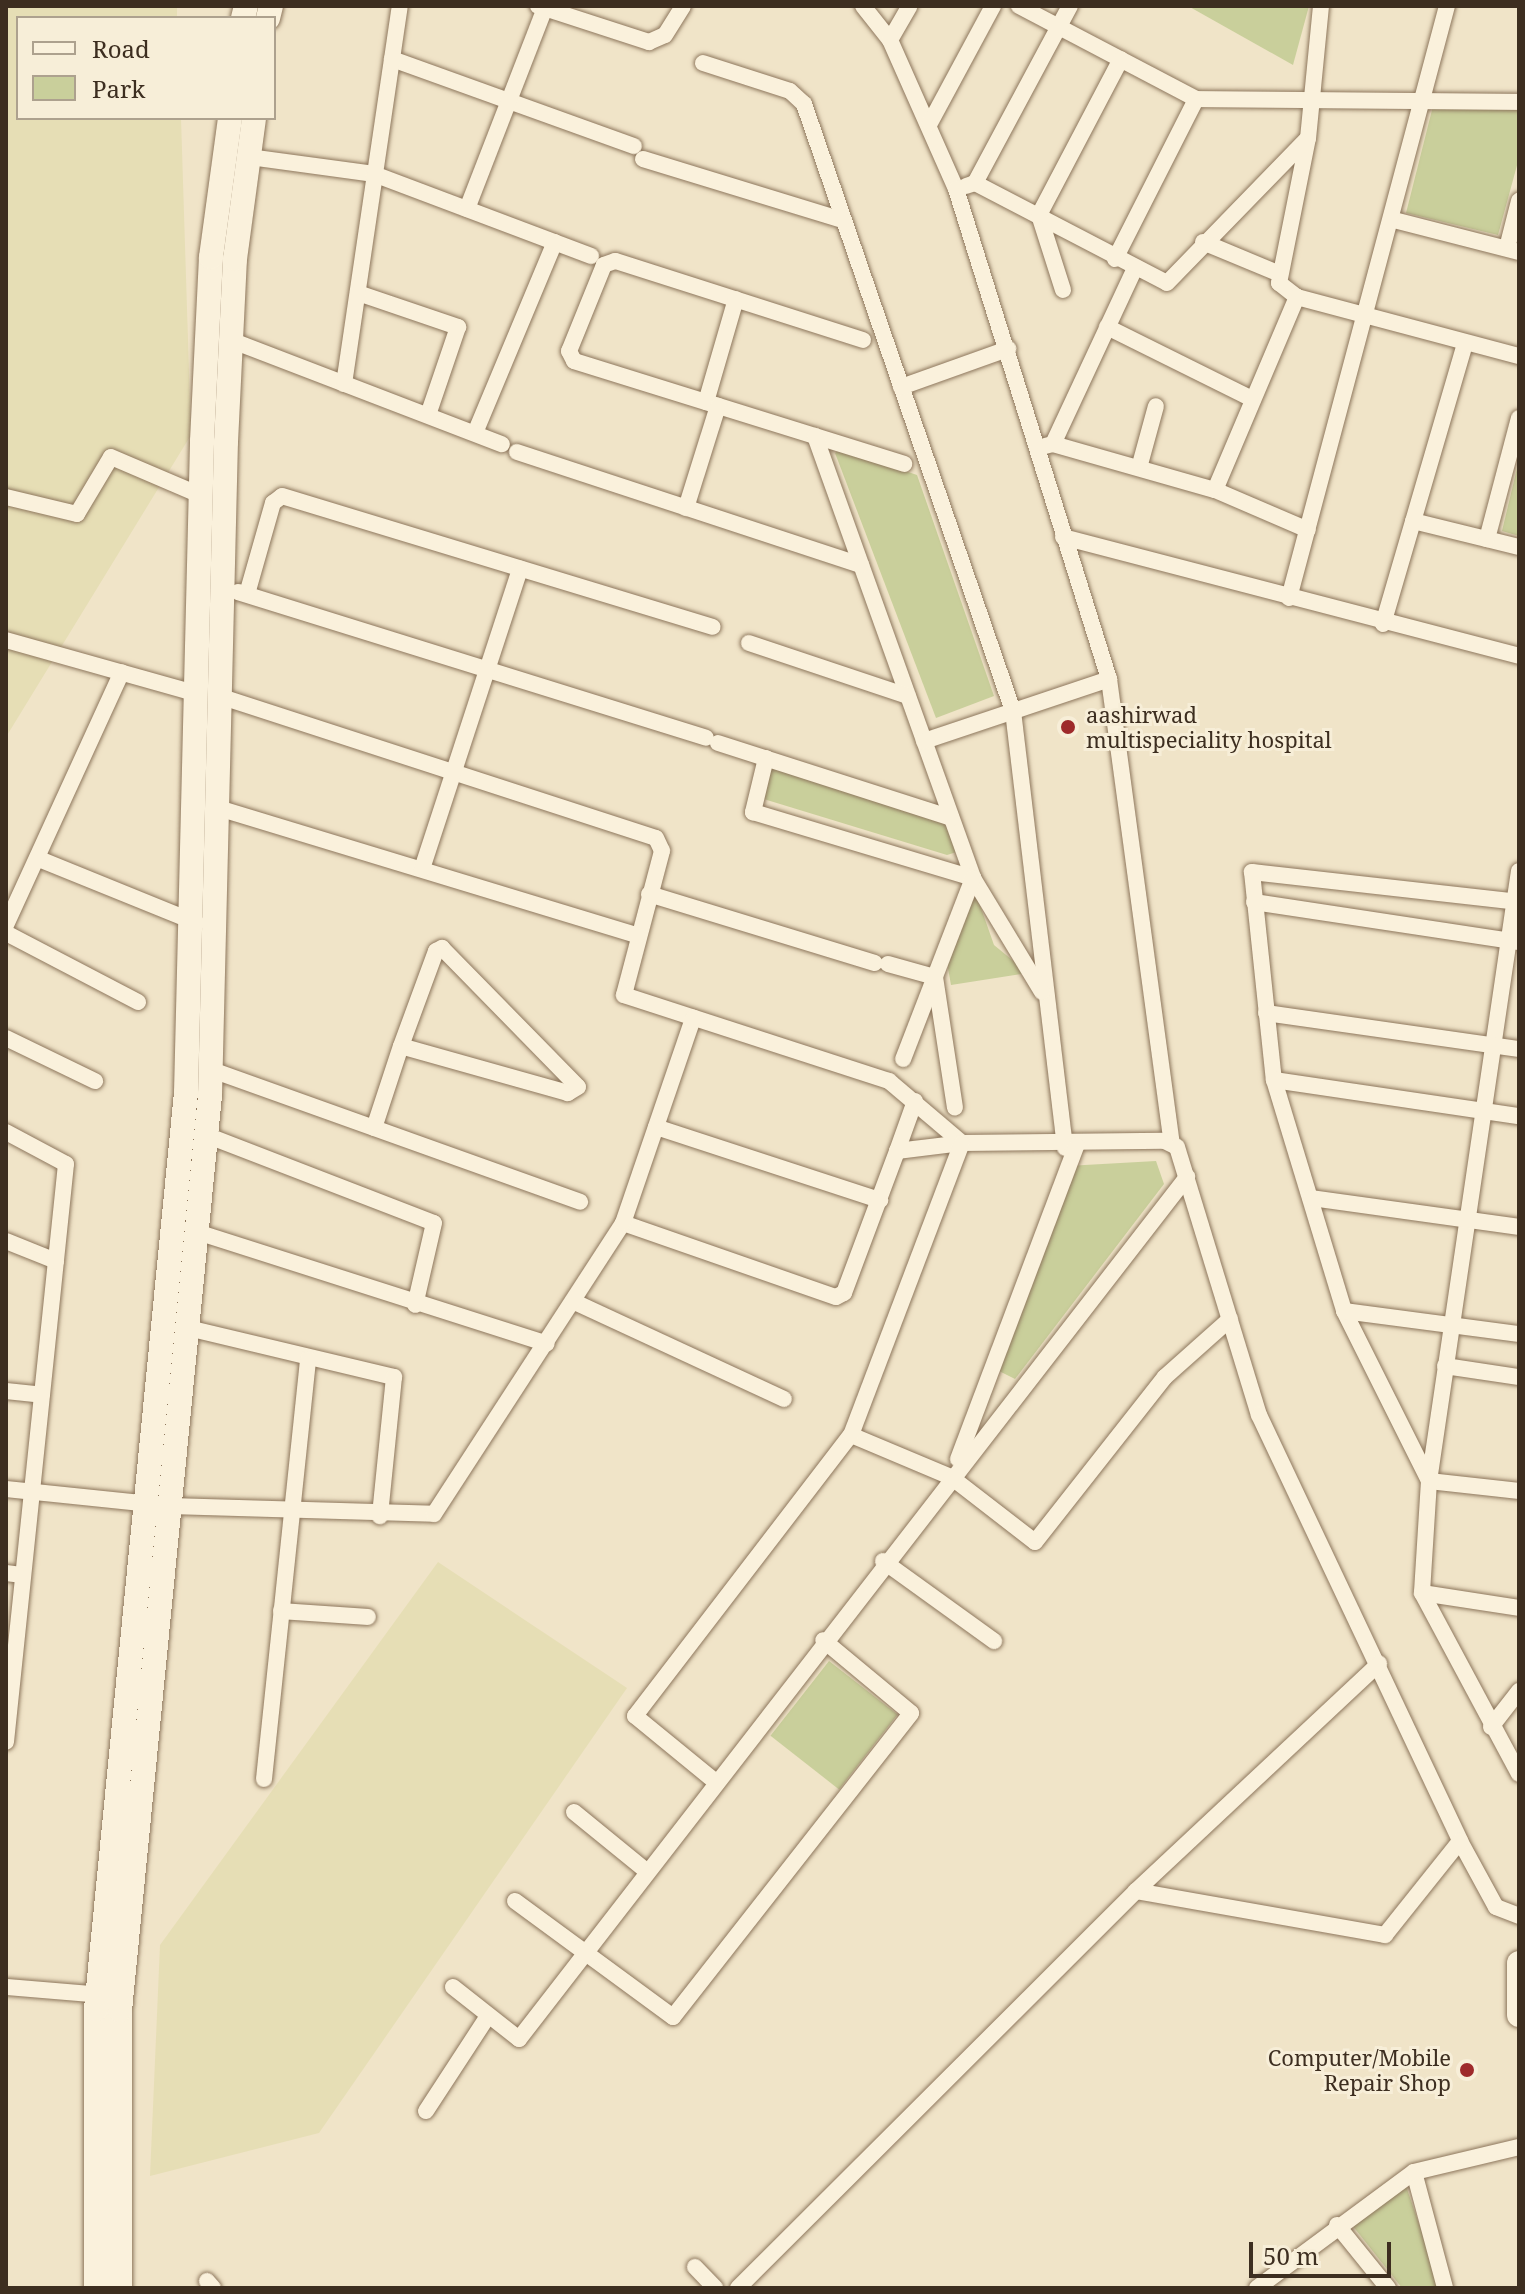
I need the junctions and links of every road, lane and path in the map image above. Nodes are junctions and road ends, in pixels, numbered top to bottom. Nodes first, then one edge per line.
1 (400, 6) edge
2 (683, 6) edge
3 (863, 6) edge
4 (910, 6) edge
5 (993, 6) edge
6 (1019, 6) edge
7 (1070, 6) edge
8 (1321, 6) edge
9 (1447, 6) edge
10 (542, 7) edge
11 (1058, 27) junction
12 (890, 40) junction
13 (392, 59) junction
14 (1121, 59) junction
15 (703, 63) dead end
16 (1310, 98) junction
17 (1196, 99) junction
18 (1425, 99) junction
19 (509, 101) junction
20 (1519, 102) edge
21 (230, 120) edge
22 (254, 120) edge
23 (930, 123) junction
24 (1308, 138) junction
25 (249, 157) junction
26 (374, 174) junction
27 (975, 183) junction
28 (956, 189) junction
29 (1519, 201) edge
30 (467, 209) junction
31 (1039, 215) junction
32 (842, 220) junction
33 (1394, 220) junction
34 (555, 242) junction
35 (1203, 242) junction
36 (1513, 250) edge
37 (591, 256) dead end
38 (1115, 259) junction
39 (1135, 268) junction
40 (1280, 274) junction
41 (1063, 290) dead end
42 (358, 293) junction
43 (1297, 297) junction
44 (736, 299) junction
45 (1369, 318) junction
46 (1107, 327) junction
47 (863, 340) dead end
48 (233, 341) junction
49 (1465, 344) junction
50 (1008, 349) junction
51 (1519, 356) edge
52 (344, 384) junction
53 (901, 387) junction
54 (1250, 398) junction
55 (712, 404) junction
56 (1156, 406) dead end
57 (428, 415) junction
58 (1519, 418) edge
59 (475, 433) junction
60 (815, 436) junction
61 (502, 444) dead end
62 (1046, 446) junction
63 (517, 452) dead end
64 (904, 464) dead end
65 (1139, 468) junction
66 (1215, 490) junction
67 (200, 495) junction
68 (6, 497) edge
69 (686, 508) junction
70 (1413, 521) junction
71 (1308, 530) junction
72 (1063, 537) junction
73 (1487, 539) junction
74 (1519, 547) edge
75 (861, 565) junction
76 (520, 569) junction
77 (221, 586) junction
78 (247, 594) junction
79 (1289, 598) junction
80 (1383, 624) junction
81 (712, 627) dead end
82 (6, 640) edge
83 (749, 643) dead end
84 (1519, 656) edge
85 (487, 669) junction
86 (122, 672) junction
87 (1109, 679) junction
88 (207, 695) junction
89 (907, 696) junction
90 (1013, 711) junction
91 (924, 741) junction
92 (766, 758) junction
93 (454, 772) junction
94 (218, 808) junction
95 (951, 818) junction
96 (39, 859) junction
97 (422, 869) junction
98 (1519, 871) edge
99 (973, 878) junction
100 (649, 894) junction
101 (1254, 902) junction
102 (1517, 902) edge
103 (6, 925) edge
104 (205, 925) junction
105 (6, 933) edge
106 (637, 935) junction
107 (1513, 941) edge
108 (935, 977) junction
109 (1045, 995) junction
110 (138, 1002) dead end
111 (1266, 1013) junction
112 (693, 1018) junction
113 (6, 1038) edge
114 (1490, 1045) junction
115 (401, 1046) junction
116 (1519, 1049) edge
117 (903, 1059) dead end
118 (212, 1070) junction
119 (1274, 1080) junction
120 (95, 1081) dead end
121 (915, 1101) junction
122 (955, 1107) dead end
123 (1481, 1111) junction
124 (1519, 1116) edge
125 (656, 1127) junction
126 (374, 1128) junction
127 (6, 1132) edge
128 (206, 1135) junction
129 (1172, 1142) junction
130 (962, 1143) junction
131 (1070, 1147) junction
132 (897, 1151) junction
133 (1187, 1177) junction
134 (1311, 1198) junction
135 (880, 1200) junction
136 (580, 1202) dead end
137 (1465, 1219) junction
138 (623, 1223) junction
139 (1519, 1227) edge
140 (197, 1232) junction
141 (6, 1241) edge
142 (56, 1261) junction
143 (577, 1303) junction
144 (415, 1305) junction
145 (1344, 1311) junction
146 (1230, 1319) junction
147 (1451, 1325) junction
148 (188, 1328) junction
149 (1519, 1334) edge
150 (547, 1344) junction
151 (308, 1359) junction
152 (1445, 1366) junction
153 (1519, 1377) edge
154 (6, 1391) edge
155 (42, 1395) junction
156 (784, 1399) dead end
157 (851, 1435) junction
158 (951, 1477) junction
159 (1429, 1481) junction
160 (6, 1489) edge
161 (1519, 1491) edge
162 (32, 1492) junction
163 (158, 1505) junction
164 (290, 1510) junction
165 (380, 1516) junction
166 (883, 1561) junction
167 (6, 1573) edge
168 (23, 1575) junction
169 (1422, 1593) junction
170 (1519, 1608) edge
171 (281, 1611) junction
172 (368, 1617) dead end
173 (823, 1640) junction
174 (994, 1641) dead end
175 (1379, 1664) junction
176 (9, 1679) edge
177 (1519, 1691) edge
178 (1491, 1727) junction
179 (6, 1742) edge
180 (1519, 1774) edge
181 (264, 1779) dead end
182 (717, 1783) junction
183 (574, 1812) dead end
184 (1460, 1841) junction
185 (645, 1870) junction
186 (1136, 1891) junction
187 (515, 1901) dead end
188 (1519, 1916) edge
189 (584, 1953) junction
190 (1519, 1963) edge
191 (6, 1987) edge
192 (453, 1987) dead end
193 (110, 1996) junction
194 (1519, 2015) edge
195 (488, 2016) junction
196 (426, 2111) dead end
197 (1519, 2147) edge
198 (1414, 2172) junction
199 (1337, 2225) junction
200 (695, 2267) dead end
201 (1260, 2287) edge
202 (96, 2288) edge
203 (120, 2288) edge
204 (715, 2288) edge
205 (738, 2288) edge
206 (1388, 2288) edge
207 (1445, 2288) edge

1 - 13 street
2 - 10 street
3 - 12 street
4 - 12 street
5 - 23 street
6 - 11 street
7 - 11 street
8 - 16 street
9 - 18 street
10 - 19 street
11 - 14 street
11 - 27 street
12 - 23 street
13 - 19 street
13 - 26 street
14 - 17 street
14 - 31 street
15 - 32 street
16 - 17 street
16 - 18 street
16 - 24 street
17 - 38 street
18 - 20 street
18 - 33 street
19 - 30 street
19 - 32 street
21 - 67 main road
22 - 25 main road
23 - 28 street
24 - 35 street
24 - 40 street
25 - 26 street
25 - 48 main road
26 - 30 street
26 - 42 street
27 - 28 street
27 - 31 street
28 - 50 street
29 - 36 street
30 - 34 street
31 - 38 street
31 - 41 street
32 - 53 street
33 - 36 street
33 - 45 street
34 - 37 street
34 - 59 street
35 - 39 street
35 - 40 street
38 - 39 street
39 - 46 street
40 - 43 street
42 - 52 street
42 - 57 street
43 - 45 street
43 - 54 street
44 - 47 street
44 - 55 street
44 - 55 street
45 - 49 street
45 - 71 street
46 - 54 street
46 - 62 street
48 - 52 street
48 - 77 main road
49 - 51 street
49 - 70 street
50 - 53 street
50 - 62 street
52 - 57 street
53 - 90 street
54 - 66 street
55 - 60 street
55 - 69 street
56 - 65 street
57 - 59 street
58 - 73 street
59 - 61 street
60 - 64 street
60 - 75 street
62 - 65 street
62 - 72 street
63 - 69 street
65 - 66 street
66 - 71 street
67 - 68 street
67 - 88 main road
69 - 75 street
70 - 73 street
70 - 80 street
71 - 79 street
72 - 79 street
72 - 87 street
73 - 74 street
75 - 89 street
76 - 78 street
76 - 81 street
76 - 85 street
77 - 78 street
77 - 88 main road
78 - 85 street
79 - 80 street
80 - 84 street
82 - 86 street
83 - 89 street
85 - 92 street
85 - 93 street
86 - 88 street
86 - 96 street
87 - 90 street
87 - 129 street
88 - 93 street
88 - 94 main road
88 - 104 main road
89 - 91 street
90 - 91 street
90 - 109 street
91 - 95 street
92 - 95 street
92 - 99 street
93 - 97 street
93 - 100 street
94 - 97 street
94 - 104 main road
95 - 99 street
96 - 103 street
96 - 104 street
97 - 106 street
98 - 102 street
99 - 108 street
99 - 109 street
100 - 106 street
100 - 108 street
101 - 102 street
101 - 107 street
101 - 111 street
102 - 107 street
104 - 118 main road
104 - 163 main road
105 - 110 street
106 - 112 street
107 - 114 street
108 - 117 street
108 - 122 street
109 - 131 street
111 - 114 street
111 - 119 street
112 - 121 street
112 - 125 street
113 - 120 street
114 - 116 street
114 - 123 street
115 - 115 street
115 - 126 street
118 - 126 street
118 - 128 main road
119 - 123 street
119 - 134 street
121 - 130 street
121 - 132 street
123 - 124 street
123 - 137 street
125 - 135 street
125 - 138 street
126 - 136 street
127 - 142 street
128 - 140 main road
128 - 144 street
129 - 131 street
129 - 133 street
130 - 131 street
130 - 132 street
130 - 157 street
131 - 158 street
132 - 135 street
133 - 146 street
133 - 158 street
134 - 137 street
134 - 145 street
135 - 138 street
137 - 139 street
137 - 147 street
138 - 143 street
140 - 144 street
140 - 148 main road
141 - 142 street
142 - 155 street
143 - 150 street
143 - 156 street
144 - 150 street
145 - 147 street
145 - 159 street
146 - 158 street
146 - 175 street
147 - 149 street
147 - 152 street
148 - 151 street
148 - 163 main road
150 - 165 street
151 - 164 street
151 - 165 street
152 - 153 street
152 - 159 street
154 - 155 street
155 - 162 street
157 - 158 street
157 - 182 street
158 - 166 street
159 - 161 street
159 - 169 street
160 - 162 street
162 - 163 street
162 - 168 street
163 - 164 street
163 - 193 main road
164 - 165 street
164 - 171 street
166 - 173 street
166 - 174 street
167 - 168 street
168 - 176 street
169 - 170 street
169 - 178 street
171 - 172 street
171 - 181 street
173 - 182 street
173 - 189 street
175 - 184 street
175 - 186 street
176 - 179 street
177 - 178 street
178 - 180 street
182 - 185 street
183 - 185 street
184 - 186 street
184 - 188 street
185 - 189 street
186 - 205 street
187 - 189 street
189 - 195 street
190 - 194 main road
191 - 193 street
192 - 195 street
193 - 202 main road
193 - 203 main road
195 - 196 street
197 - 198 street
198 - 199 street
198 - 207 street
199 - 201 street
199 - 206 street
200 - 204 street

